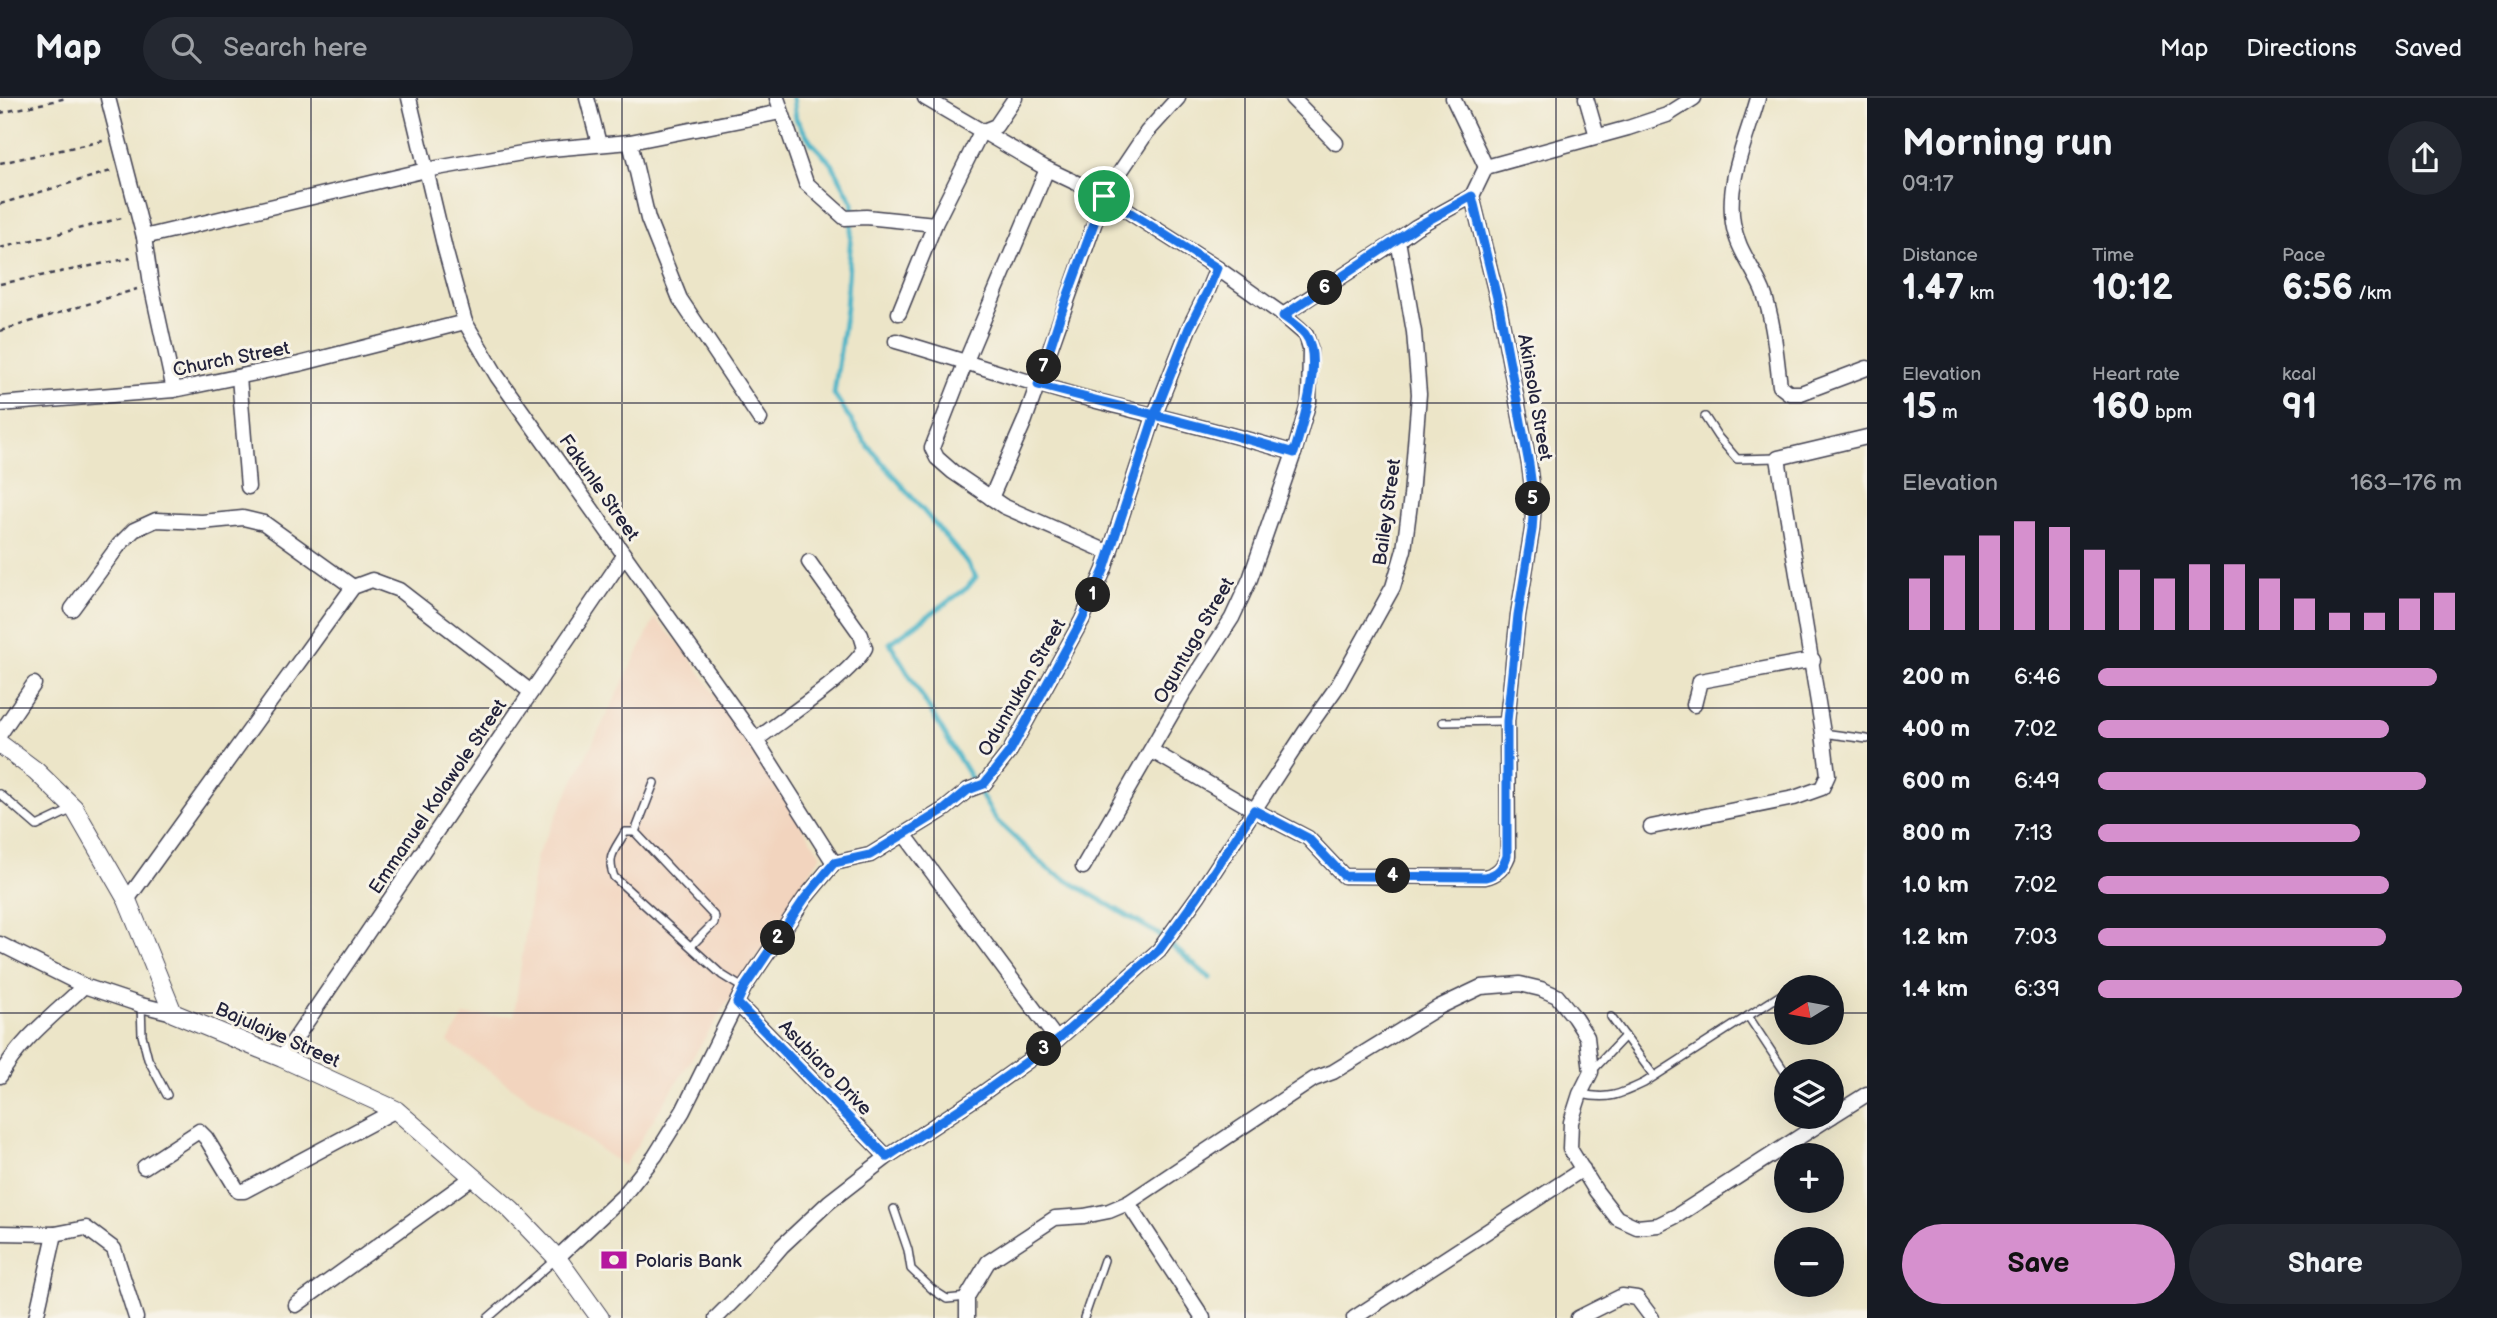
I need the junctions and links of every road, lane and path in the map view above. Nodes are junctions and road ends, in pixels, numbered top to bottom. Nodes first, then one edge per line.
1 (67, 98) edge
2 (108, 98) edge
3 (409, 98) edge
4 (587, 98) edge
5 (925, 98) edge
6 (1015, 98) edge
7 (1178, 98) edge
8 (1292, 98) edge
9 (1453, 98) edge
10 (1586, 98) edge
11 (1694, 98) edge
12 (1758, 98) edge
13 (779, 105) edge
14 (0, 113) edge
15 (981, 132) junction
16 (1597, 136) junction
17 (118, 137) junction
18 (630, 142) junction
19 (1336, 143) dead end
20 (599, 144) junction
21 (0, 163) edge
22 (126, 166) junction
23 (1486, 167) junction
24 (1047, 169) junction
25 (426, 170) junction
26 (1104, 196) junction
27 (1472, 196) junction
28 (0, 204) edge
29 (139, 214) junction
30 (935, 224) junction
31 (145, 237) junction
32 (1398, 240) junction
33 (0, 248) edge
34 (147, 255) junction
35 (1217, 268) junction
36 (0, 284) edge
37 (151, 284) junction
38 (899, 313) dead end
39 (1283, 316) junction
40 (466, 322) junction
41 (0, 331) edge
42 (896, 341) dead end
43 (966, 360) junction
44 (1867, 368) edge
45 (239, 377) junction
46 (1038, 385) junction
47 (174, 390) junction
48 (0, 404) edge
49 (1155, 414) junction
50 (1705, 417) dead end
51 (760, 419) dead end
52 (1867, 437) edge
53 (1294, 453) junction
54 (1778, 458) junction
55 (248, 487) dead end
56 (990, 498) junction
57 (1111, 553) junction
58 (624, 556) junction
59 (809, 562) dead end
60 (353, 587) junction
61 (72, 609) dead end
62 (1813, 660) junction
63 (34, 684) dead end
64 (531, 692) junction
65 (1694, 705) dead end
66 (1507, 721) junction
67 (1443, 722) dead end
68 (1823, 733) junction
69 (0, 734) edge
70 (1867, 739) edge
71 (756, 740) junction
72 (0, 744) edge
73 (1152, 751) junction
74 (654, 783) dead end
75 (0, 794) edge
76 (74, 808) junction
77 (1254, 810) junction
78 (1651, 827) dead end
79 (635, 832) junction
80 (904, 834) junction
81 (834, 863) junction
82 (1083, 867) dead end
83 (127, 900) junction
84 (0, 944) edge
85 (691, 946) junction
86 (84, 986) junction
87 (744, 988) junction
88 (1774, 999) edge
89 (737, 1003) junction
90 (141, 1005) junction
91 (173, 1013) junction
92 (1748, 1016) junction
93 (1611, 1017) dead end
94 (1625, 1036) junction
95 (1057, 1040) junction
96 (282, 1058) junction
97 (1776, 1059) edge
98 (1591, 1072) junction
99 (0, 1076) edge
100 (1654, 1076) junction
101 (1580, 1094) junction
102 (1867, 1094) edge
103 (167, 1095) dead end
104 (1844, 1108) edge
105 (396, 1110) junction
106 (1811, 1129) edge
107 (887, 1157) junction
108 (144, 1167) dead end
109 (1583, 1169) junction
110 (473, 1177) junction
111 (1128, 1203) junction
112 (894, 1209) dead end
113 (0, 1233) edge
114 (55, 1234) junction
115 (557, 1258) junction
116 (1104, 1260) dead end
117 (967, 1297) junction
118 (296, 1305) dead end
119 (36, 1318) edge
120 (136, 1318) edge
121 (488, 1318) edge
122 (600, 1318) edge
123 (716, 1318) edge
124 (967, 1318) edge
125 (1084, 1318) edge
126 (1203, 1318) edge
127 (1354, 1318) edge
128 (1578, 1318) edge
129 (1652, 1318) edge

1 - 14 path
2 - 17 street
3 - 25 street, Fakunle Street
4 - 20 street
5 - 15 street
6 - 15 street
7 - 26 street
8 - 19 street
9 - 23 street
10 - 16 street
11 - 16 street
12 - 44 street
13 - 18 street
13 - 30 street
15 - 24 street
15 - 30 street
16 - 23 street
17 - 21 path
17 - 22 street
18 - 20 street
18 - 51 street
20 - 25 street
22 - 28 path
22 - 29 street
23 - 27 street
24 - 26 street
24 - 43 street
25 - 31 street
25 - 40 street, Fakunle Street
26 - 35 street
26 - 46 street
27 - 32 street
27 - 66 street, Akinsola Street
29 - 31 street
29 - 33 path
30 - 38 street
31 - 34 street
32 - 39 street
32 - 77 street, Bailey Street
34 - 36 path
34 - 37 street
35 - 39 street
35 - 49 street, Odunnukan Street
37 - 41 path
37 - 47 street
39 - 53 street, Oguntuga Street
40 - 45 street, Church Street
40 - 58 street, Fakunle Street
42 - 43 street
43 - 46 street
43 - 56 street
45 - 47 street, Church Street
45 - 55 street
46 - 49 street
46 - 56 street
47 - 48 street, Church Street
49 - 53 street
49 - 57 street, Odunnukan Street
50 - 54 lane
52 - 54 street
53 - 73 street, Oguntuga Street
54 - 62 street
56 - 57 street
57 - 80 street, Odunnukan Street
58 - 64 street, Emmanuel Kolawole Street
58 - 71 street, Fakunle Street
59 - 71 street
60 - 61 street
60 - 64 street
60 - 83 street
62 - 65 street
62 - 68 street
63 - 69 street
64 - 96 street, Emmanuel Kolawole Street
66 - 67 lane
66 - 77 street, Akinsola Street
68 - 70 lane
68 - 78 street
71 - 81 street, Fakunle Street
72 - 76 street
73 - 77 street
73 - 82 street, Oguntuga Street
74 - 79 lane
75 - 76 lane
76 - 83 street
77 - 95 street, Bailey Street
79 - 85 lane
79 - 85 lane
80 - 81 street, Odunnukan Street
80 - 95 street
81 - 87 street
83 - 91 street
84 - 86 street
85 - 87 lane
86 - 90 street
86 - 99 street
87 - 89 street
88 - 92 lane
89 - 107 street, Asubiaro Drive
89 - 115 street
90 - 91 street
90 - 103 lane
91 - 96 street, Bajulaiye Street
92 - 97 lane
92 - 100 lane
93 - 94 lane
94 - 98 lane
94 - 100 lane
95 - 107 street, Bailey Street
96 - 105 street, Bajulaiye Street
98 - 101 street
98 - 111 street
100 - 101 lane
101 - 109 street
102 - 104 street
105 - 108 street
105 - 110 street, Bajulaiye Street
106 - 109 street
107 - 123 street, Bailey Street
109 - 127 street
110 - 115 street, Bajulaiye Street
110 - 118 street
111 - 117 street
111 - 126 street
112 - 117 lane
113 - 114 street
114 - 119 street
114 - 120 street
115 - 121 lane
115 - 122 street, Bajulaiye Street
116 - 125 lane
117 - 124 street
128 - 129 street

